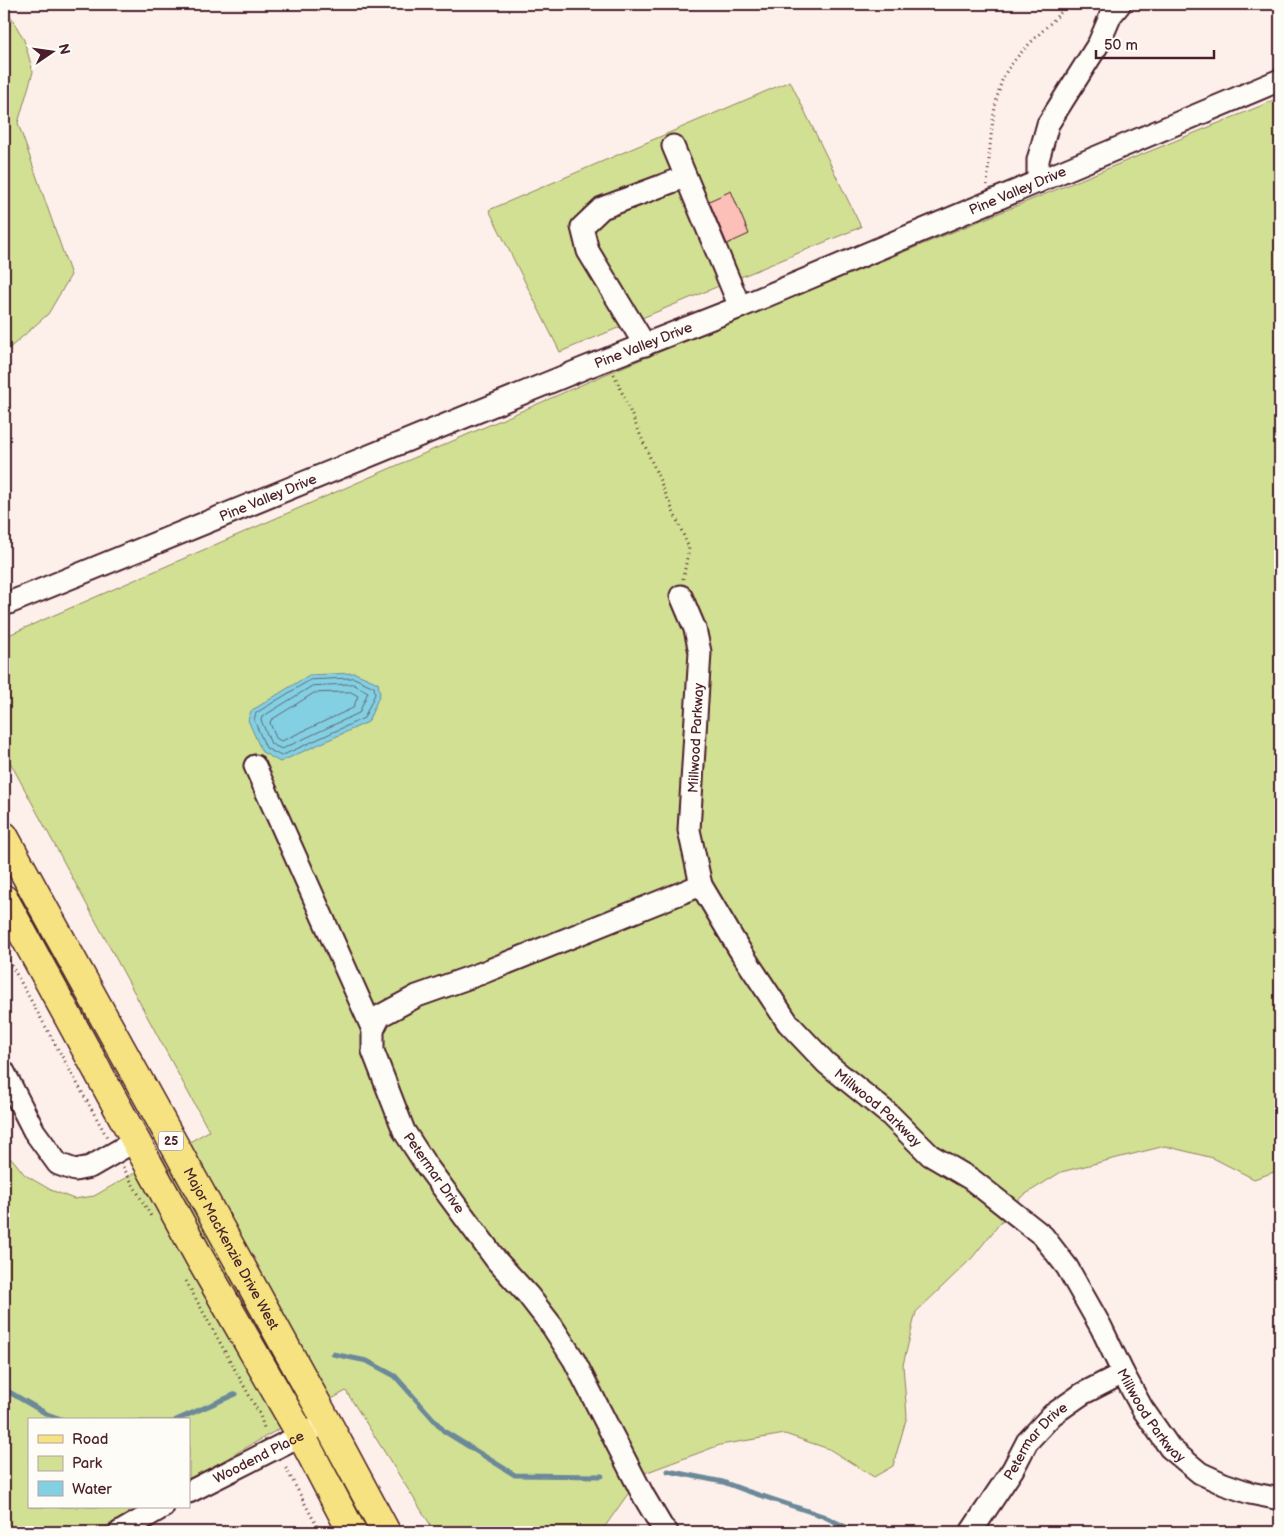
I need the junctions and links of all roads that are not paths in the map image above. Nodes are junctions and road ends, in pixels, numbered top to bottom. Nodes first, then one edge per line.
1 (1120, 4) edge
2 (1280, 80) edge
3 (672, 146) dead end
4 (685, 177) junction
5 (1038, 182) junction
6 (740, 307) junction
7 (645, 345) junction
8 (680, 596) road end
9 (4, 605) edge
10 (254, 766) dead end
11 (4, 836) edge
12 (701, 885) junction
13 (4, 899) edge
14 (373, 1030) junction
15 (4, 1072) edge
16 (125, 1147) junction
17 (1123, 1373) junction
18 (327, 1422) junction
19 (301, 1435) junction
20 (190, 1491) edge
21 (1280, 1499) edge
22 (161, 1508) edge
23 (120, 1532) edge
24 (352, 1532) edge
25 (386, 1532) edge
26 (667, 1532) edge
27 (971, 1532) edge

1 - 5 street
2 - 5 street, Pine Valley Drive
3 - 4 street
4 - 6 street
4 - 7 street
5 - 6 street, Pine Valley Drive
6 - 7 street, Pine Valley Drive
7 - 9 street, Pine Valley Drive
8 - 12 street, Millwood Parkway
10 - 14 street
11 - 18 main road, Major MacKenzie Drive West / 25
12 - 14 street
12 - 17 street, Millwood Parkway
13 - 16 main road, 25
14 - 26 street, Petermar Drive
15 - 16 street
16 - 19 main road, 25
17 - 21 street, Millwood Parkway
17 - 27 street, Petermar Drive
18 - 19 street, Woodend Place
18 - 25 main road, Major MacKenzie Drive West / 25
19 - 20 street, Woodend Place
19 - 24 main road, 25
22 - 23 street

